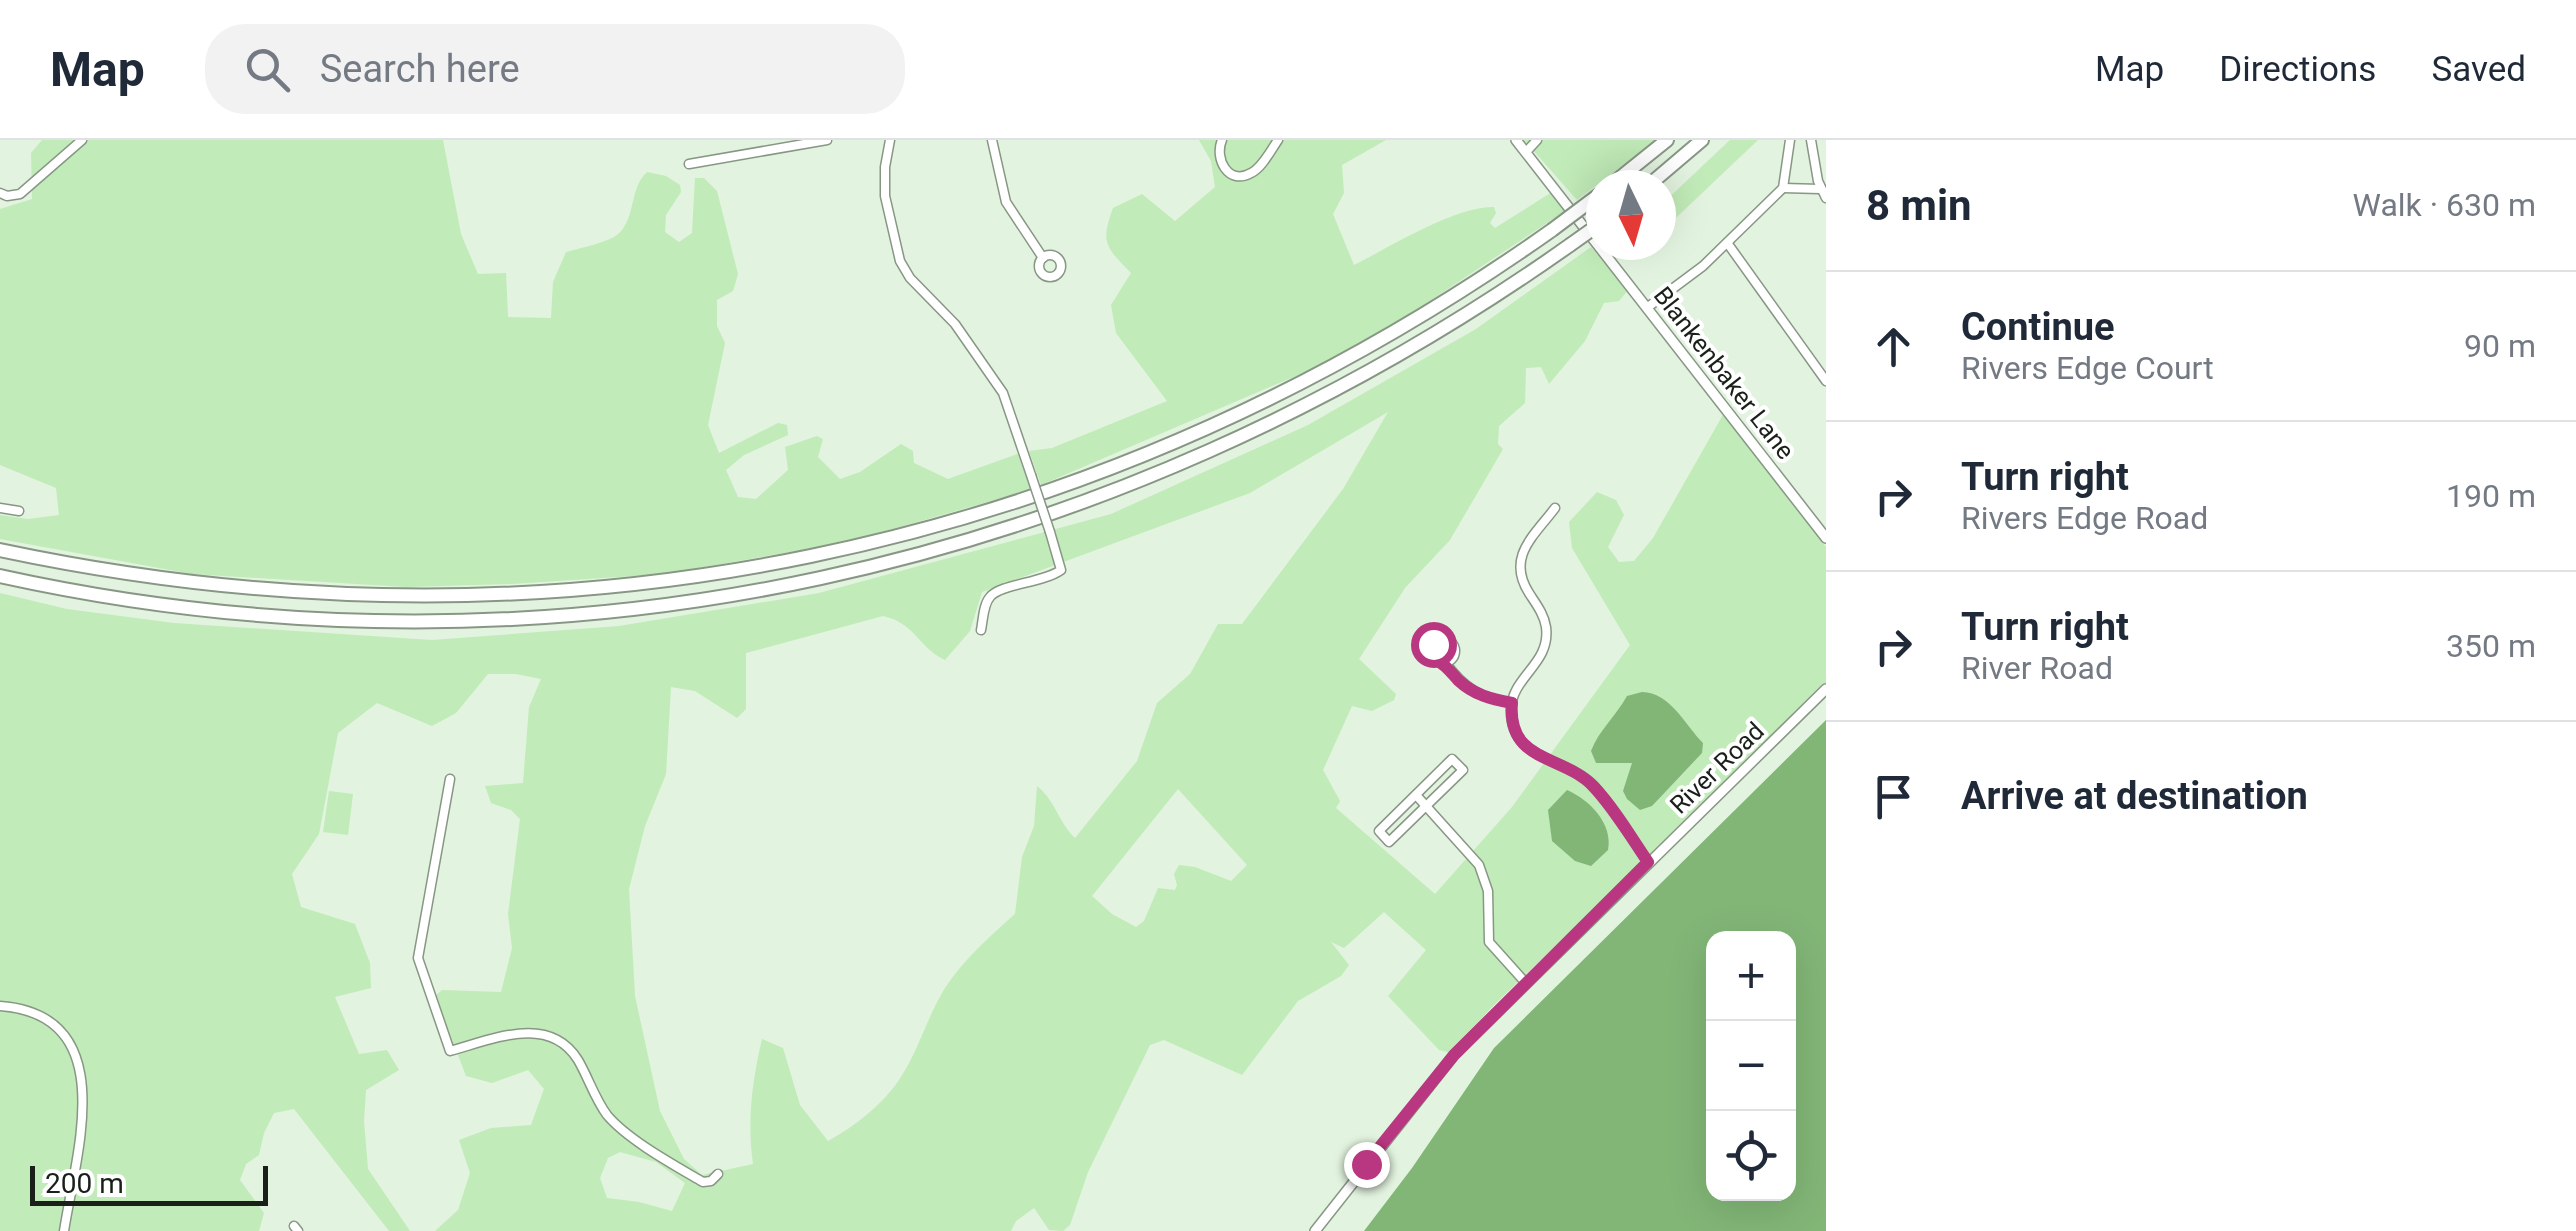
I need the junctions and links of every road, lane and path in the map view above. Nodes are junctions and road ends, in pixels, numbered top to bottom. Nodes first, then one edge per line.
1 (82, 140) edge
2 (827, 140) edge
3 (890, 140) edge
4 (992, 140) edge
5 (1222, 140) edge
6 (1278, 140) edge
7 (1516, 140) edge
8 (1537, 140) edge
9 (1667, 140) edge
10 (1702, 140) edge
11 (1790, 140) edge
12 (1811, 140) edge
13 (1526, 152) junction
14 (689, 164) dead end
15 (1630, 170) edge
16 (1667, 170) edge
17 (1782, 188) junction
18 (0, 193) edge
19 (1823, 193) edge
20 (1586, 204) edge
21 (1586, 234) edge
22 (1728, 244) junction
23 (1042, 258) dead end
24 (1648, 307) junction
25 (1826, 381) edge
26 (0, 508) edge
27 (1555, 508) dead end
28 (19, 511) dead end
29 (1826, 538) edge
30 (0, 550) edge
31 (0, 576) edge
32 (981, 630) dead end
33 (1445, 662) dead end
34 (1826, 690) edge
35 (1512, 703) junction
36 (450, 780) dead end
37 (1416, 795) junction
38 (1426, 806) junction
39 (1648, 862) junction
40 (1525, 982) junction
41 (0, 1006) edge
42 (718, 1174) dead end
43 (64, 1231) edge
44 (1315, 1231) edge

1 - 18 street
2 - 14 street
3 - 32 street, bridge
4 - 23 street
5 - 6 street
7 - 13 street, Blankenbaker Lane
8 - 13 street
9 - 15 highway
10 - 16 highway
11 - 17 street
12 - 19 street
13 - 24 street, Blankenbaker Lane
17 - 19 street
17 - 22 street
20 - 30 highway, bridge
21 - 31 highway, bridge
22 - 24 street
22 - 25 street
24 - 29 street, Blankenbaker Lane
26 - 28 street
27 - 35 street
33 - 35 street
34 - 39 street, River Road
35 - 39 street
36 - 42 street
37 - 38 street
37 - 38 street
37 - 38 street
38 - 40 street
39 - 40 street, River Road
40 - 44 street, River Road
41 - 43 street

